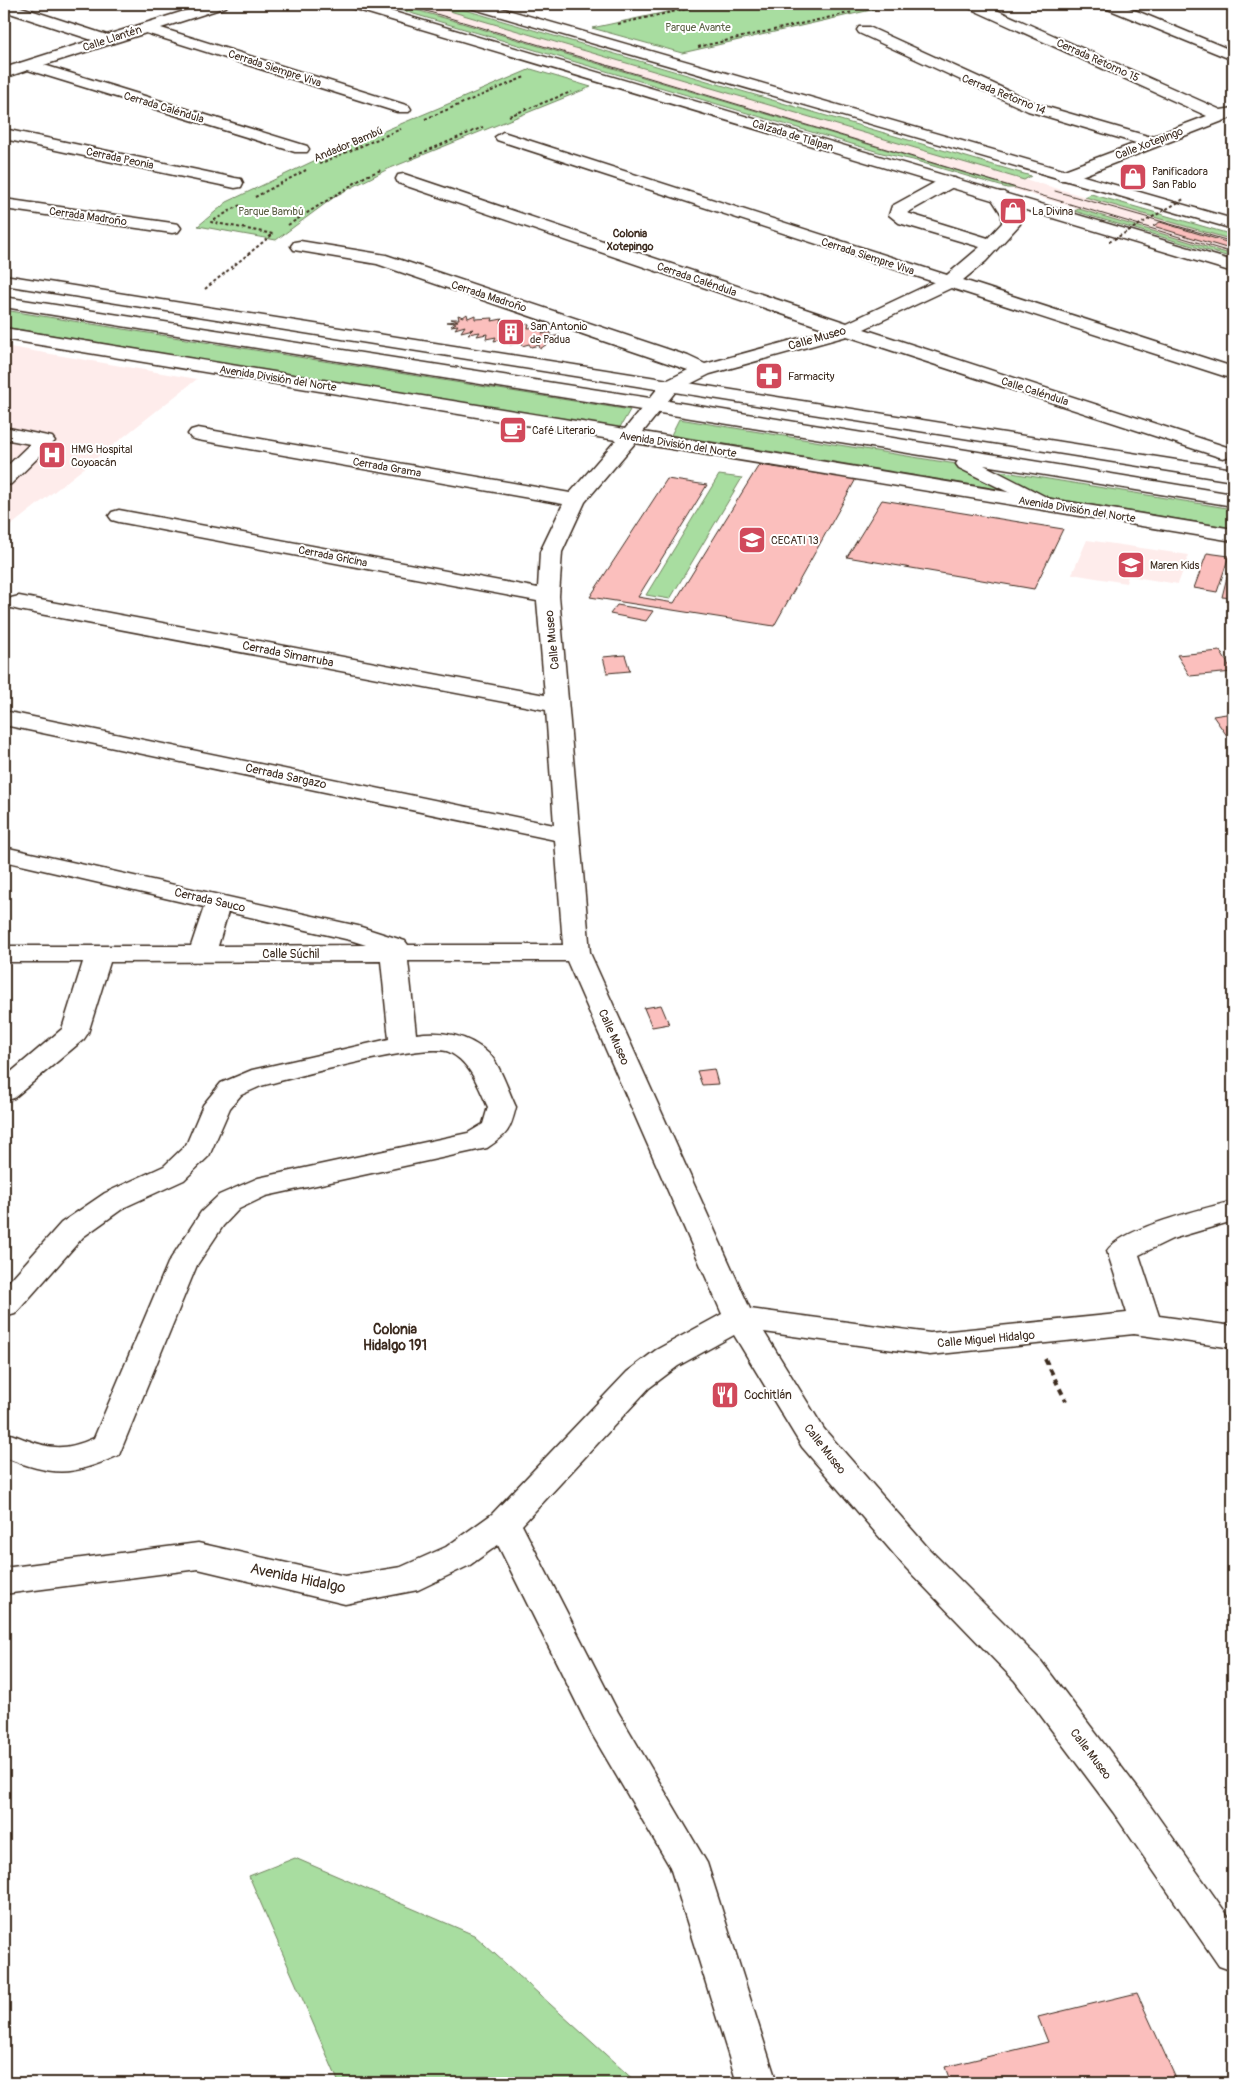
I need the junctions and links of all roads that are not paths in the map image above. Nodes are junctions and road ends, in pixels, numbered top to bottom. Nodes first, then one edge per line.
1 (221, 4) edge
2 (353, 4) edge
3 (472, 4) edge
4 (1108, 4) edge
5 (974, 5) edge
6 (4, 6) edge
7 (170, 6) dead end
8 (191, 13) junction
9 (146, 28) junction
10 (864, 30) dead end
11 (106, 40) junction
12 (1233, 56) edge
13 (27, 66) junction
14 (4, 73) edge
15 (403, 109) dead end
16 (1227, 114) edge
17 (502, 128) road end
18 (4, 134) edge
19 (1150, 142) junction
20 (301, 149) dead end
21 (1065, 176) junction
22 (404, 179) dead end
23 (949, 182) junction
24 (235, 183) dead end
25 (998, 196) junction
26 (4, 204) edge
27 (1233, 224) edge
28 (172, 228) dead end
29 (991, 245) junction
30 (300, 246) dead end
31 (1233, 267) edge
32 (4, 280) edge
33 (950, 282) junction
34 (4, 302) edge
35 (848, 330) junction
36 (4, 333) edge
37 (703, 370) junction
38 (1233, 373) edge
39 (669, 387) junction
40 (656, 405) junction
41 (4, 433) edge
42 (198, 434) dead end
43 (630, 436) junction
44 (942, 452) junction
45 (1223, 452) dead end
46 (1233, 476) edge
47 (4, 480) edge
48 (575, 500) junction
49 (1233, 500) edge
50 (1045, 504) junction
51 (119, 516) dead end
52 (1233, 535) edge
53 (548, 596) junction
54 (19, 602) dead end
55 (558, 705) junction
56 (4, 718) edge
57 (568, 835) junction
58 (4, 854) edge
59 (218, 902) junction
60 (577, 953) junction
61 (4, 954) edge
62 (98, 954) junction
63 (202, 954) junction
64 (404, 954) junction
65 (404, 1044) junction
66 (4, 1092) edge
67 (1233, 1211) edge
68 (4, 1306) edge
69 (738, 1318) junction
70 (1147, 1325) junction
71 (1233, 1337) edge
72 (4, 1444) edge
73 (504, 1523) junction
74 (4, 1581) edge
75 (1233, 1954) edge
76 (757, 2083) edge

1 - 8 main road, Calle Llantén
2 - 23 main road, Calzada de Tlalpan
3 - 21 main road
4 - 12 main road
5 - 16 main road, Cerrada Retorno 15
6 - 11 main road
7 - 8 main road
8 - 9 main road, Calle Llantén
9 - 11 main road, Calle Llantén
9 - 15 main road, Cerrada Siempre Viva
10 - 19 main road, Cerrada Retorno 14
11 - 13 main road, Calle Llantén
13 - 14 main road, Calle Llantén
13 - 20 main road, Cerrada Caléndula
16 - 19 main road, Calle Xotepingo
17 - 33 main road, Cerrada Siempre Viva
18 - 24 main road, Cerrada Peonia
19 - 21 main road, Calle Xotepingo
21 - 27 main road
22 - 35 main road, Cerrada Caléndula
23 - 25 main road, Calzada de Tlalpan
23 - 29 main road
25 - 29 main road, Calle Museo
25 - 31 main road, Calzada de Tlalpan
26 - 28 main road, Cerrada Madroño
29 - 33 main road, Calle Museo
30 - 37 main road, Cerrada Madroño
32 - 39 main road
33 - 35 main road, Calle Museo
33 - 38 main road, Cerrada Siempre Viva
34 - 40 main road
35 - 37 main road, Calle Museo
35 - 45 main road, Calle Caléndula
36 - 43 main road, Avenida División del Norte
37 - 39 main road, Calle Museo
39 - 40 main road, Calle Museo
39 - 46 main road
40 - 43 main road, Calle Museo
40 - 44 main road
41 - 47 main road
42 - 48 main road, Cerrada Grama
43 - 48 main road, Calle Museo
43 - 50 main road, Avenida División del Norte
44 - 49 main road
44 - 50 main road
48 - 53 main road, Calle Museo
50 - 52 main road, Avenida División del Norte
51 - 53 main road, Cerrada Gricina
53 - 55 main road, Calle Museo
54 - 55 main road, Cerrada Simarruba
55 - 57 main road, Calle Museo
56 - 57 main road, Cerrada Sargazo
57 - 60 main road, Calle Museo
58 - 59 main road, Cerrada Sauco
59 - 63 main road
59 - 64 main road, Cerrada Sauco
60 - 64 main road, Calle Súchil
60 - 69 main road, Calle Museo
61 - 62 main road, Calle Súchil
62 - 63 main road, Calle Súchil
62 - 66 main road
63 - 64 main road, Calle Súchil
64 - 65 main road
65 - 68 main road
65 - 72 main road
67 - 70 main road
69 - 70 main road, Calle Miguel Hidalgo
69 - 73 main road, Avenida Hidalgo
69 - 75 main road, Calle Museo
70 - 71 main road, Calle Miguel Hidalgo
73 - 74 main road, Avenida Hidalgo
73 - 76 main road

